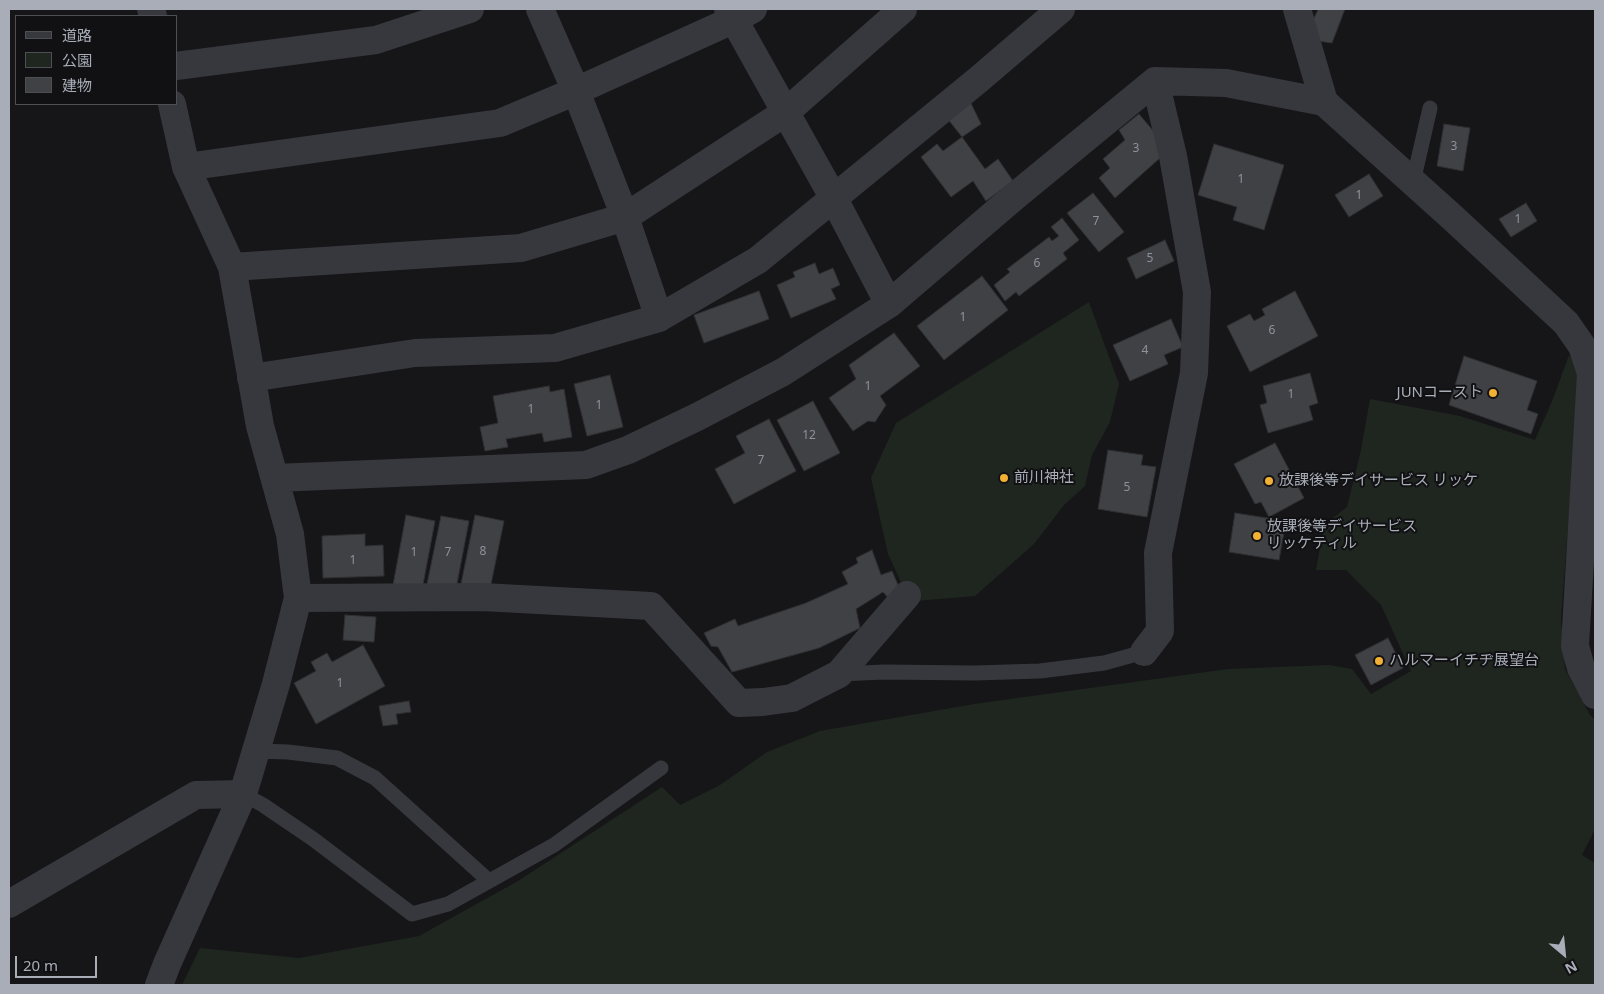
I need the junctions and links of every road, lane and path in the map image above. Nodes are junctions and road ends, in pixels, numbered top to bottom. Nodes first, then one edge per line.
1 (470, 9) edge
2 (540, 9) edge
3 (903, 9) edge
4 (1061, 9) edge
5 (1297, 9) edge
6 (738, 12) edge
7 (178, 66) edge
8 (1155, 80) junction
9 (576, 91) junction
10 (1324, 102) junction
11 (172, 105) edge
12 (1430, 108) dead end
13 (786, 112) junction
14 (186, 167) junction
15 (1412, 182) junction
16 (833, 197) junction
17 (626, 217) junction
18 (232, 267) junction
19 (889, 304) junction
20 (659, 318) junction
21 (251, 378) junction
22 (275, 478) junction
23 (906, 595) dead end
24 (298, 598) junction
25 (1144, 652) joint
26 (840, 674) junction
27 (1595, 695) edge
28 (257, 751) junction
29 (662, 768) dead end
30 (243, 794) junction
31 (488, 880) junction
32 (9, 904) edge
33 (159, 985) edge

1 - 7 street
2 - 9 street
3 - 13 street
4 - 16 street
5 - 10 street
6 - 9 street
6 - 13 street
8 - 10 street
8 - 19 street
8 - 25 street
9 - 14 street
9 - 17 street
10 - 15 street
11 - 14 street
12 - 15 lane
13 - 16 street
13 - 17 street
14 - 18 street
15 - 27 street
16 - 19 street
16 - 20 street
17 - 18 street
17 - 20 street
18 - 21 street
19 - 22 street
20 - 21 street
21 - 22 street
22 - 24 street
23 - 26 street
24 - 26 street
24 - 28 street
25 - 26 lane
28 - 30 street
28 - 31 lane
29 - 31 lane
30 - 31 lane
30 - 32 street
30 - 33 street

